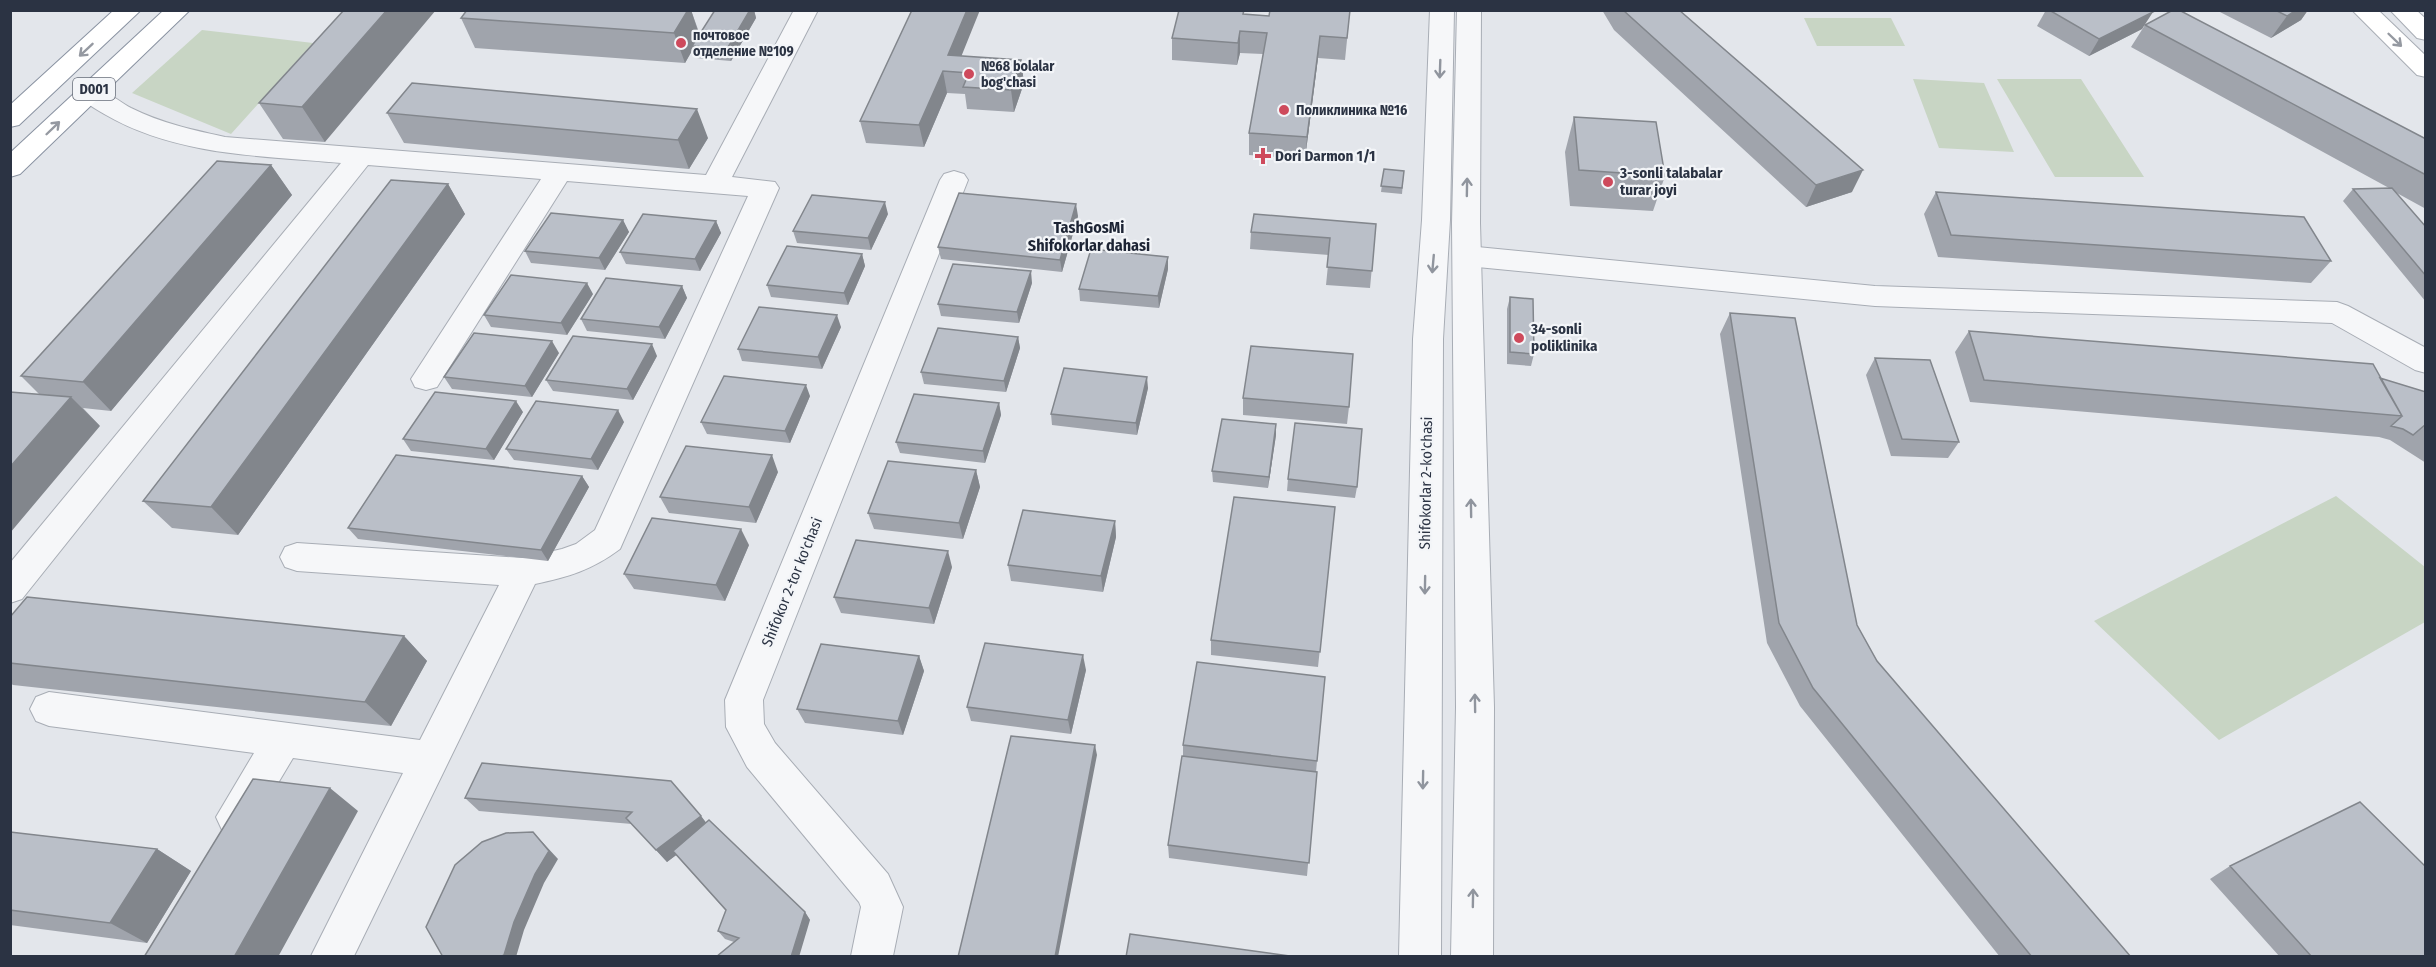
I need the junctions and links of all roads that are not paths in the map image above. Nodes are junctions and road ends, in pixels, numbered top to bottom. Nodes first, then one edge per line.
1 (129, 10) edge
2 (178, 10) edge
3 (806, 10) edge
4 (1442, 10) edge
5 (1469, 10) edge
6 (2364, 10) edge
7 (2402, 10) edge
8 (2426, 33) edge
9 (2426, 70) edge
10 (43, 90) junction
11 (90, 93) junction
12 (10, 119) edge
13 (361, 156) junction
14 (10, 168) edge
15 (560, 171) junction
16 (954, 180) dead end
17 (715, 184) junction
18 (1467, 256) junction
19 (2426, 362) edge
20 (426, 379) dead end
21 (297, 557) dead end
22 (523, 572) junction
23 (10, 589) edge
24 (49, 709) dead end
25 (283, 740) junction
26 (428, 759) junction
27 (217, 848) edge
28 (332, 957) edge
29 (872, 957) edge
30 (1420, 957) edge
31 (1472, 957) edge

1 -> 10 main road, D001
2 - 11 main road, D001
3 - 17 street
4 -> 30 street, Shifokorlar 2-ko'chasi
18 -> 5 street
6 -> 9 main road
7 - 8 main road
10 - 11 main road
10 - 12 main road, D001
11 - 13 street
14 -> 11 main road, D001
13 - 15 street
13 - 23 street
15 - 17 street
15 - 20 street
16 - 29 street, Shifokor 2-tor ko'chasi
17 - 22 street
18 - 19 street
31 -> 18 street
21 - 22 street
22 - 26 street
24 - 25 street
25 - 26 street
25 - 27 street
26 - 28 street

